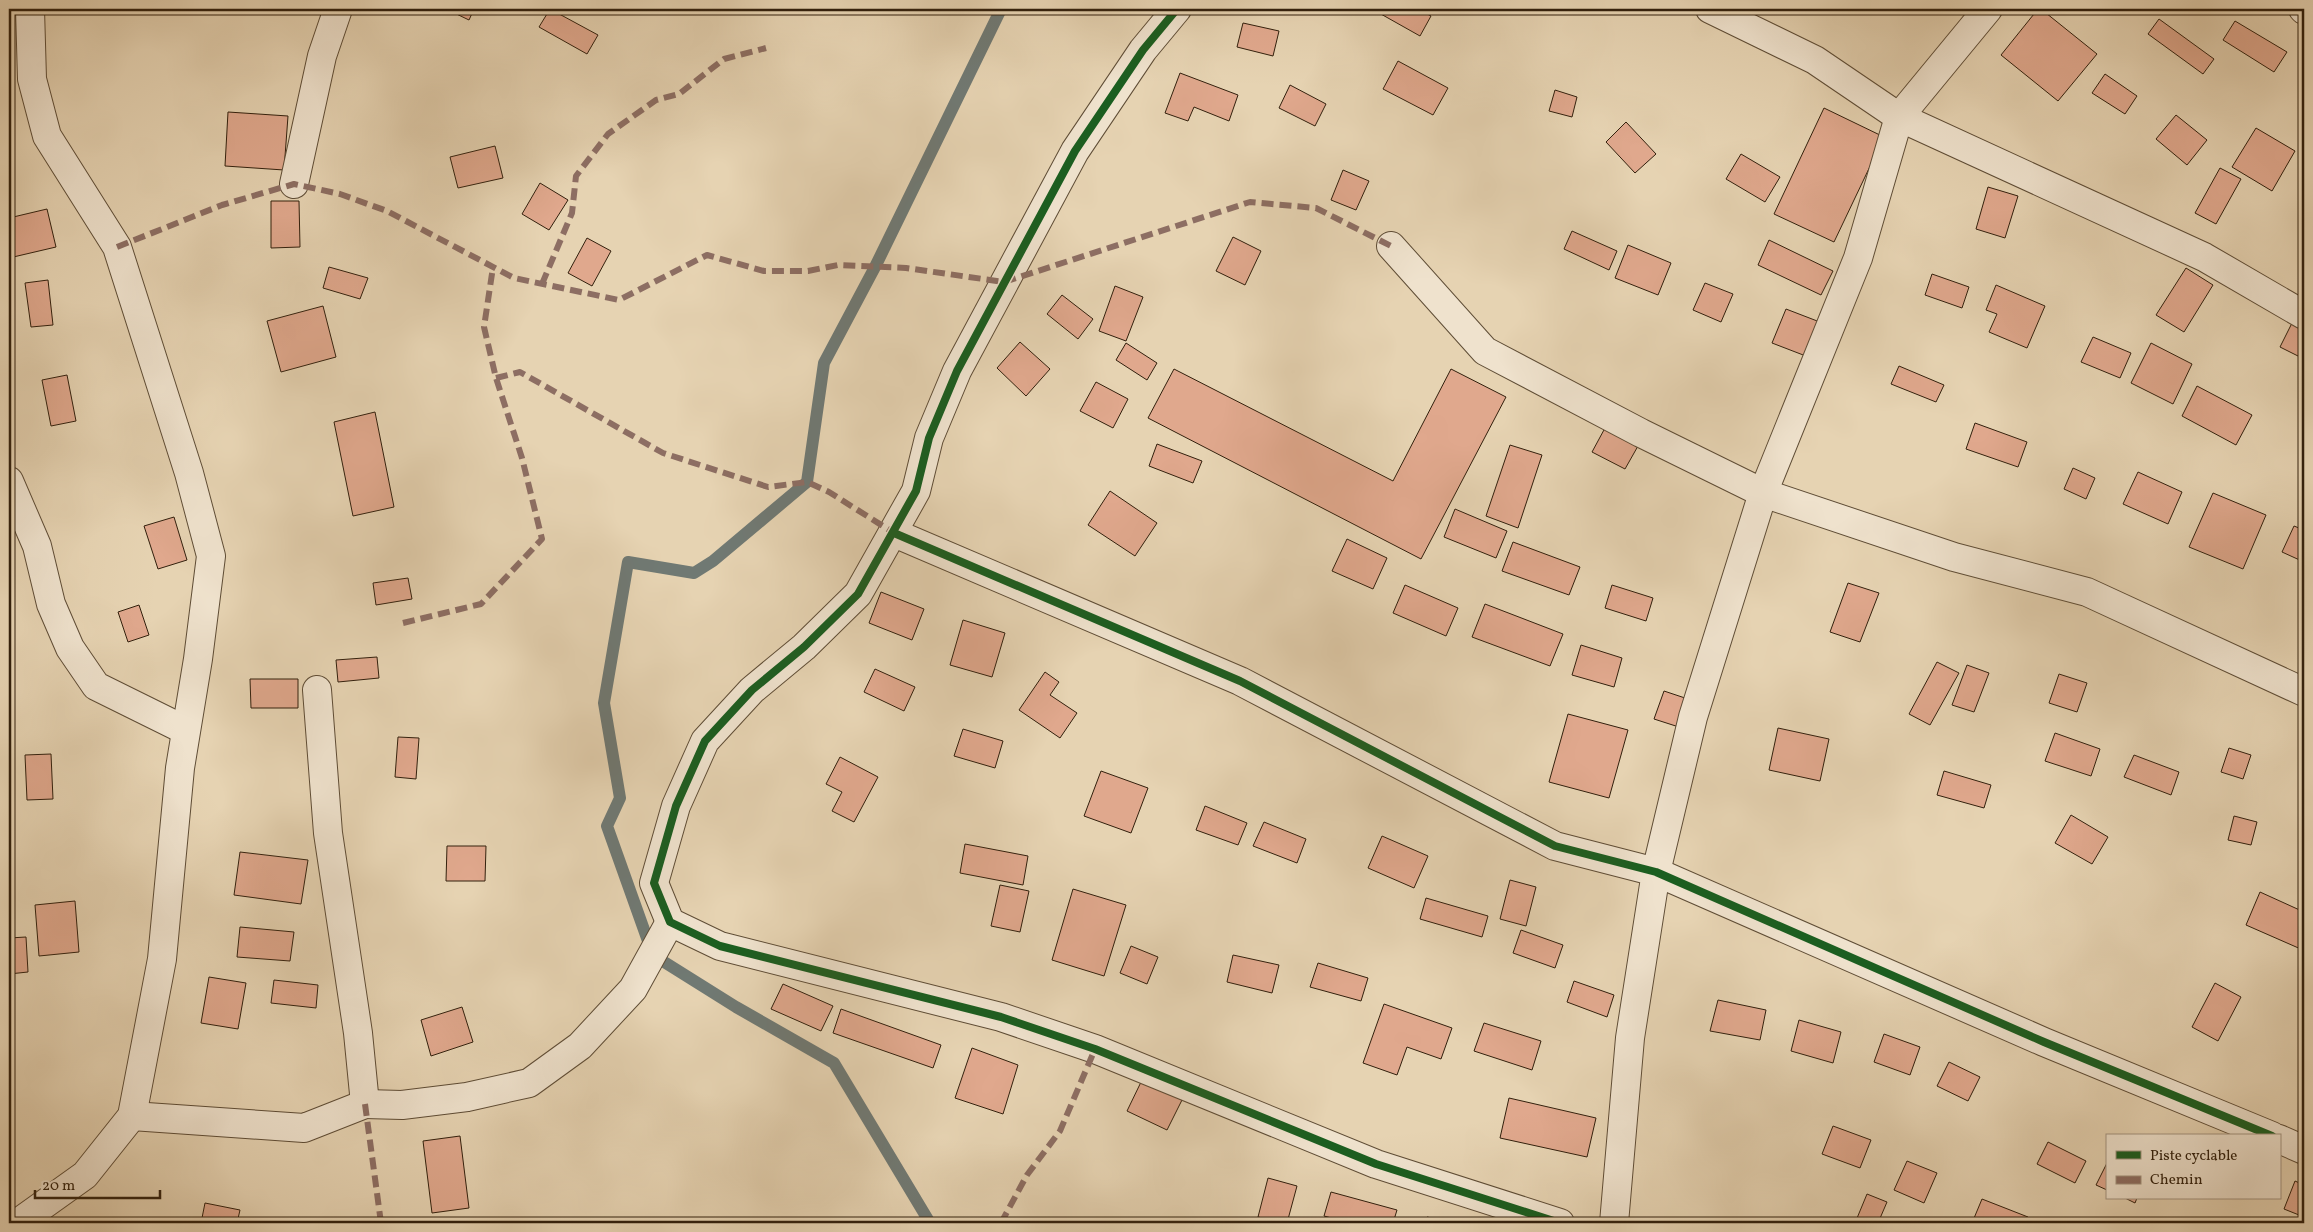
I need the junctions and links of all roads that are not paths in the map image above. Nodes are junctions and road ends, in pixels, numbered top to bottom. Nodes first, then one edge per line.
1 (30, 9) edge
2 (338, 9) edge
3 (1177, 9) edge
4 (1710, 9) edge
5 (1988, 9) edge
6 (1900, 116) junction
7 (294, 184) dead end
8 (1391, 246) dead end
9 (2304, 315) edge
10 (9, 481) edge
11 (1763, 493) junction
12 (894, 533) junction
13 (317, 690) dead end
14 (2304, 692) edge
15 (185, 730) junction
16 (1656, 872) junction
17 (670, 922) junction
18 (364, 1104) junction
19 (132, 1116) junction
20 (2267, 1134) edge
21 (2280, 1139) edge
22 (2304, 1150) edge
23 (18, 1223) edge
24 (1560, 1223) edge
25 (1614, 1223) edge

1 - 15 street
2 - 7 street
3 - 12 street
4 - 6 street
5 - 6 street
6 - 9 street
6 - 11 street
8 - 11 street
10 - 15 street
11 - 14 street
11 - 16 street
12 - 16 street
12 - 17 street
13 - 18 street
15 - 19 street
16 - 20 street
16 - 25 street
17 - 18 street
17 - 24 street
18 - 19 street
19 - 23 street
21 - 22 street

